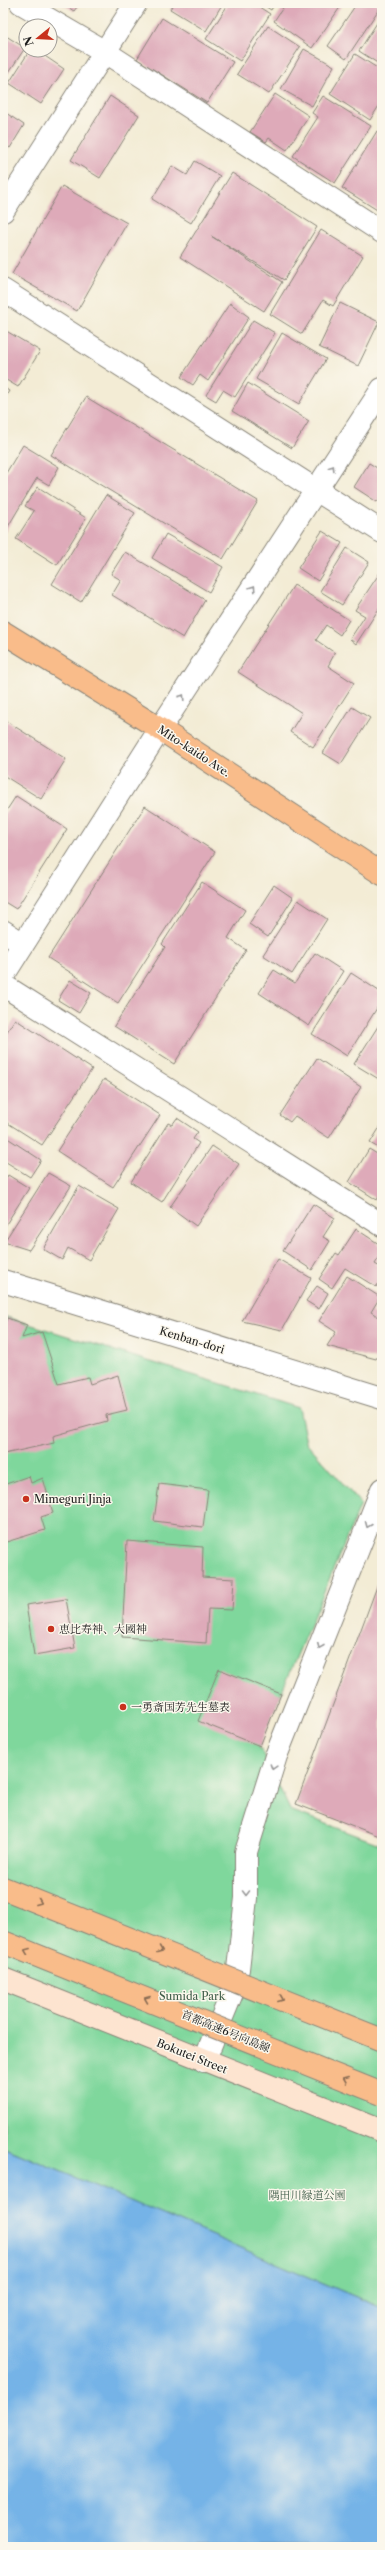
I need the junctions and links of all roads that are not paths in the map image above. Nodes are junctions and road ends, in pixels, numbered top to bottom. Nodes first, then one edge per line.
1 (21, 3) edge
2 (136, 3) edge
3 (104, 52) junction
4 (3, 211) edge
5 (382, 232) edge
6 (3, 290) edge
7 (382, 389) edge
8 (318, 491) junction
9 (382, 532) edge
10 (3, 632) edge
11 (160, 729) junction
12 (382, 874) edge
13 (3, 931) edge
14 (23, 944) junction
15 (3, 976) edge
16 (3, 985) edge
17 (382, 1224) edge
18 (3, 1281) edge
19 (382, 1398) edge
20 (382, 1489) edge
21 (3, 1888) edge
22 (3, 1942) edge
23 (3, 1979) edge
24 (382, 2040) edge
25 (204, 2061) junction
26 (382, 2094) edge
27 (382, 2131) edge

1 - 3 street
2 - 3 street
3 - 4 street
3 - 5 street
6 - 8 street
8 -> 7 street
8 - 9 street
11 -> 8 street
10 - 11 highway, Mito-kaido Ave.
11 - 12 highway, Mito-kaido Ave.
11 - 14 street
13 - 14 street
14 - 15 street
16 - 17 street
18 - 19 street, Kenban-dori
20 -> 25 street
21 -> 24 highway, bridge
26 -> 22 highway, 首都高速6号向島線, bridge
23 - 25 main road, Bokutei Street
25 - 27 main road, Bokutei Street

